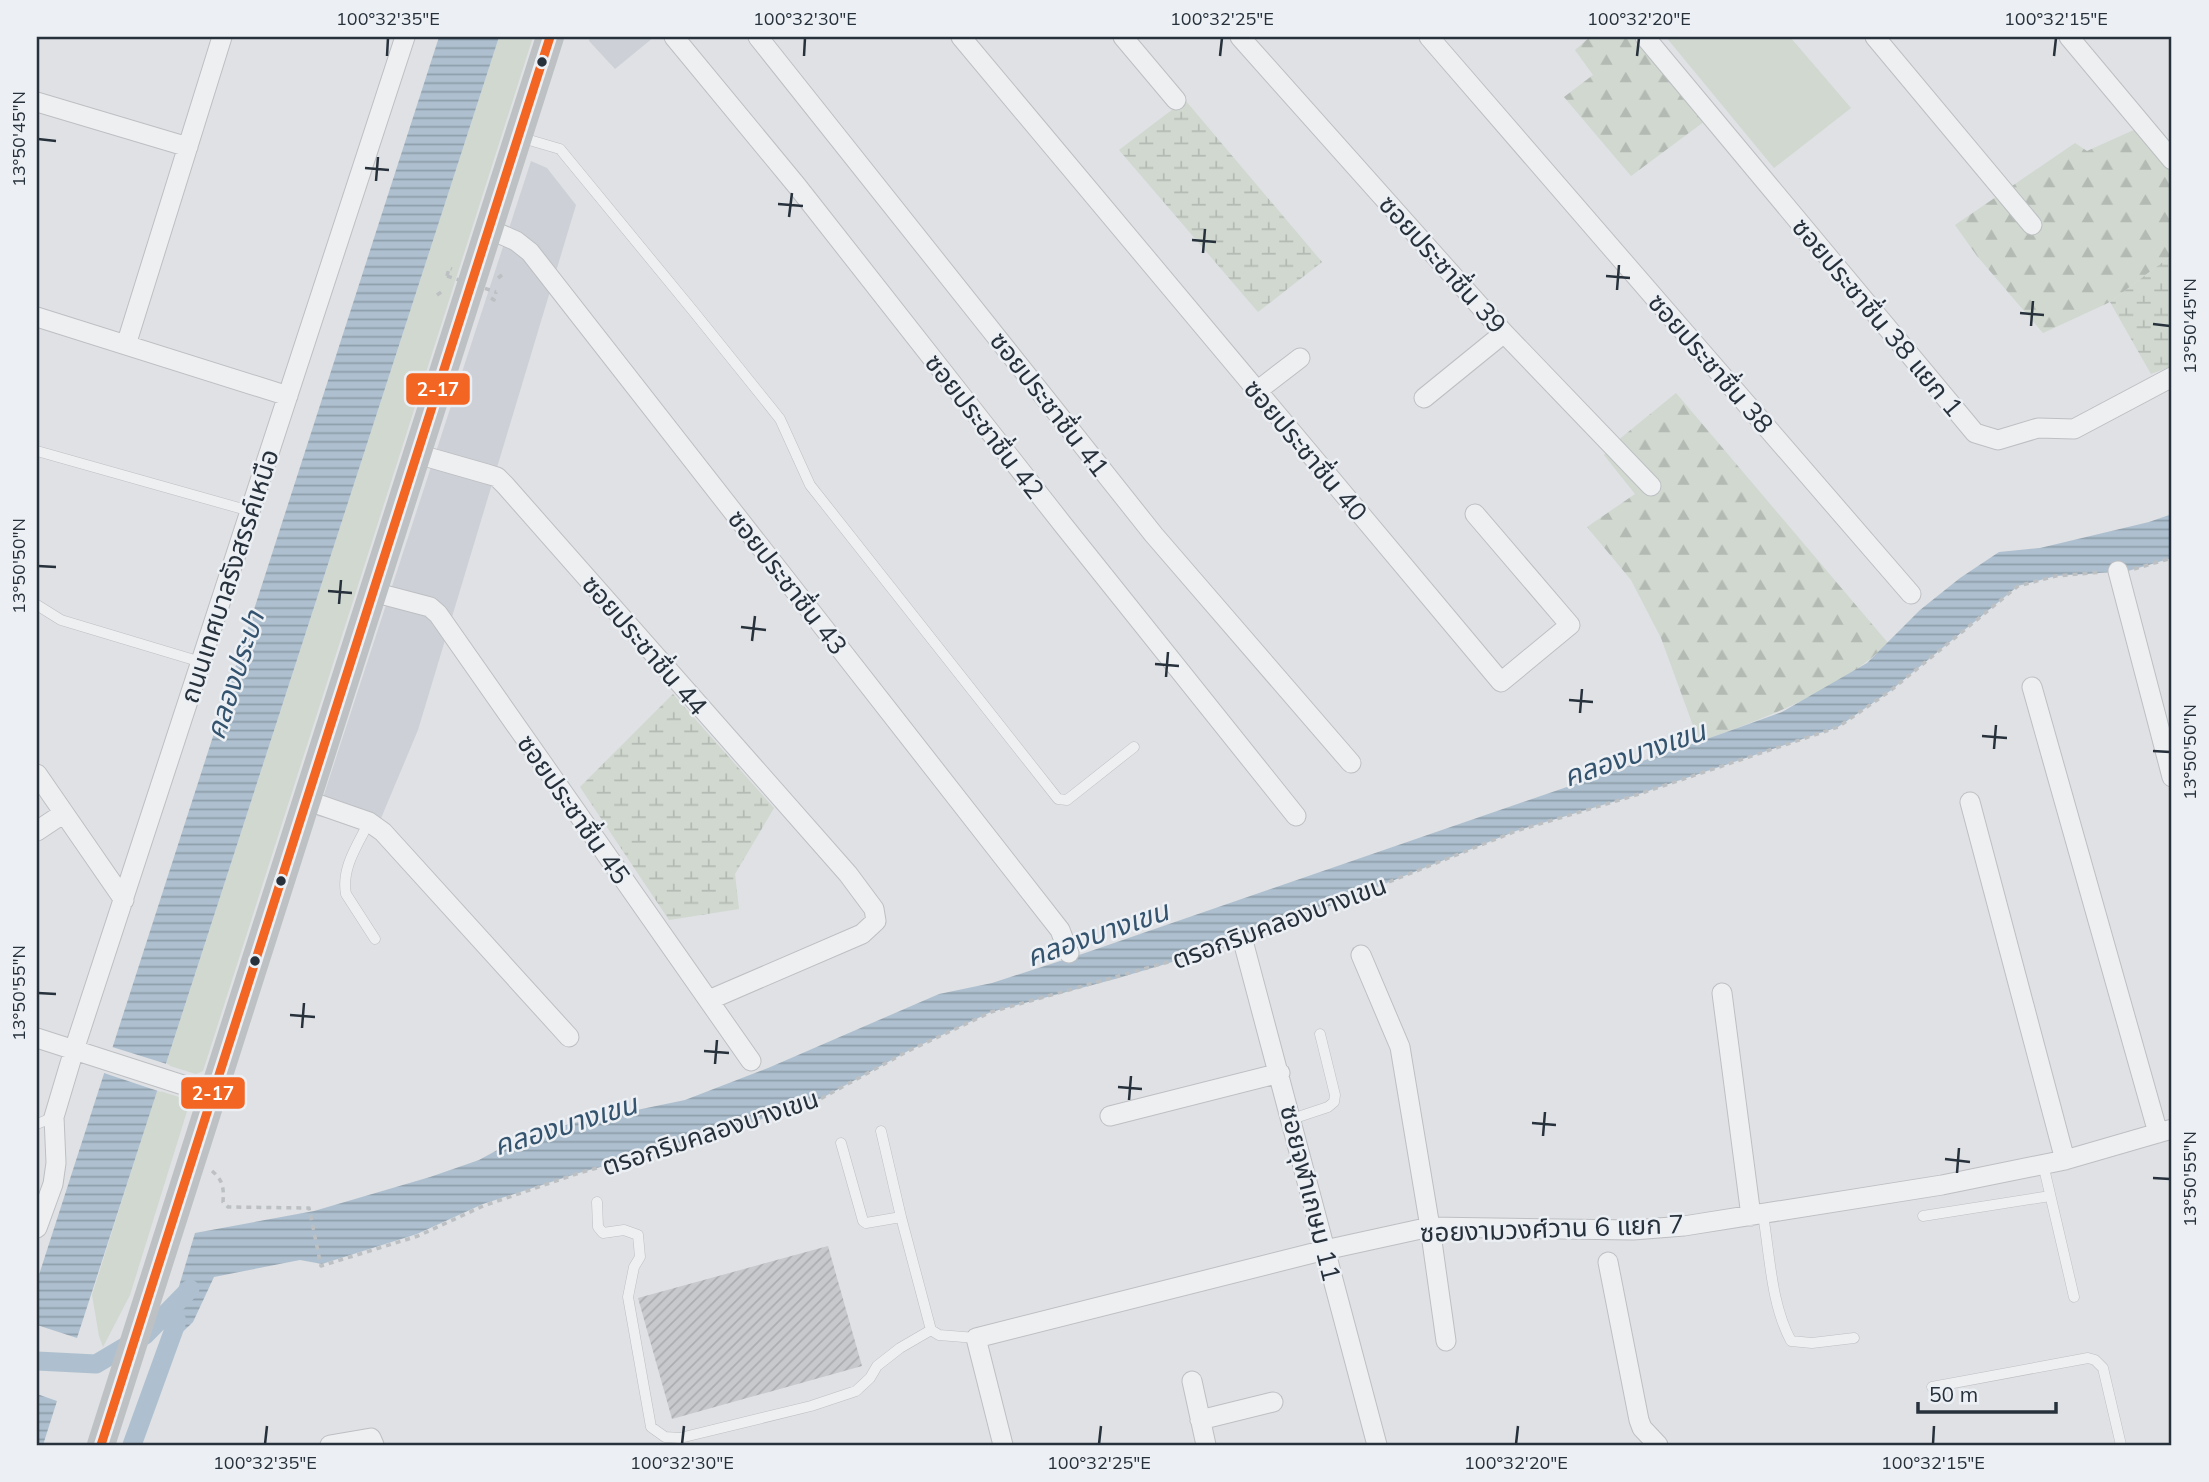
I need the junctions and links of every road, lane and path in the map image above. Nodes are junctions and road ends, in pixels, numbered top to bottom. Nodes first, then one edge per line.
1 (222, 37) edge
2 (405, 37) edge
3 (550, 37) edge
4 (674, 37) edge
5 (758, 37) edge
6 (961, 37) edge
7 (1123, 37) edge
8 (1240, 37) edge
9 (1429, 37) edge
10 (1645, 37) edge
11 (2068, 37) edge
12 (1884, 40) edge
13 (1176, 100) dead end
14 (37, 102) edge
15 (519, 136) junction
16 (188, 147) junction
17 (2172, 160) edge
18 (2032, 225) dead end
19 (489, 229) junction
20 (447, 276) dead end
21 (496, 292) dead end
22 (37, 317) edge
23 (1504, 333) junction
24 (126, 345) junction
25 (1300, 358) dead end
26 (2172, 377) edge
27 (1257, 391) junction
28 (288, 396) junction
29 (1424, 398) dead end
30 (37, 451) edge
31 (417, 454) junction
32 (1651, 486) dead end
33 (250, 511) junction
34 (1475, 514) dead end
35 (2172, 558) edge
36 (2118, 571) junction
37 (373, 592) junction
38 (1912, 594) dead end
39 (37, 605) edge
40 (201, 662) junction
41 (2032, 687) dead end
42 (1135, 747) dead end
43 (1351, 763) dead end
44 (37, 774) edge
45 (2172, 777) edge
46 (306, 800) junction
47 (1970, 802) dead end
48 (64, 813) junction
49 (1296, 816) dead end
50 (369, 822) junction
51 (37, 831) edge
52 (124, 900) junction
53 (375, 939) dead end
54 (1243, 941) junction
55 (1069, 953) dead end
56 (1361, 955) dead end
57 (1722, 993) dead end
58 (709, 1000) junction
59 (1320, 1034) dead end
60 (569, 1037) dead end
61 (37, 1038) edge
62 (81, 1053) junction
63 (751, 1061) dead end
64 (1280, 1073) junction
65 (211, 1094) junction
66 (1110, 1116) dead end
67 (1292, 1119) junction
68 (46, 1121) edge
69 (881, 1131) dead end
70 (2165, 1131) edge
71 (841, 1143) dead end
72 (2066, 1160) junction
73 (2043, 1164) junction
74 (212, 1171) dead end
75 (2050, 1196) junction
76 (597, 1202) dead end
77 (1757, 1216) junction
78 (1923, 1216) dead end
79 (901, 1217) junction
80 (1430, 1227) junction
81 (37, 1228) edge
82 (1325, 1250) junction
83 (1608, 1262) dead end
84 (2074, 1297) dead end
85 (931, 1330) junction
86 (976, 1338) junction
87 (1854, 1338) dead end
88 (1446, 1341) dead end
89 (1192, 1381) dead end
90 (1932, 1387) dead end
91 (1273, 1402) dead end
92 (1200, 1420) junction
93 (101, 1445) edge
94 (330, 1445) edge
95 (374, 1445) edge
96 (1003, 1445) edge
97 (1206, 1445) edge
98 (1377, 1445) edge
99 (1658, 1445) edge
100 (2121, 1445) edge

1 - 16 street
2 - 28 street, ถนนเทศบาลรังสรรค์เหนือ
3 - 15 main road
4 - 49 street, ซอยประชาชื่น 42
5 - 43 street, ซอยประชาชื่น 41
6 - 27 street, ซอยประชาชื่น 40
7 - 13 street
8 - 23 street, ซอยประชาชื่น 39
9 - 38 street, ซอยประชาชื่น 38
10 - 26 street, ซอยประชาชื่น 38 แยก 1
11 - 17 street
12 - 18 street
14 - 16 street
15 - 19 main road
15 - 42 lane
16 - 24 street
19 - 31 main road
19 - 55 street, ซอยประชาชื่น 43
20 - 21 path, bridge
22 - 24 street
23 - 29 street
23 - 32 street, ซอยประชาชื่น 39
24 - 28 street
25 - 27 street
27 - 34 street, ซอยประชาชื่น 40
28 - 33 street, ถนนเทศบาลรังสรรค์เหนือ
30 - 33 lane
31 - 37 main road
31 - 58 street, ซอยประชาชื่น 44
33 - 40 street, ถนนเทศบาลรังสรรค์เหนือ
35 - 36 path, ตรอกริมคลองบางเขน
36 - 45 street
36 - 54 path, ตรอกริมคลองบางเขน
37 - 46 main road
37 - 58 street, ซอยประชาชื่น 45
39 - 40 lane
40 - 52 street, ถนนเทศบาลรังสรรค์เหนือ
41 - 70 street
44 - 48 street
46 - 50 street
46 - 65 main road
47 - 72 street
48 - 51 street
48 - 52 street
50 - 53 lane
50 - 60 street
52 - 62 street, ถนนเทศบาลรังสรรค์เหนือ
54 - 64 street, ซอยจุฬาเกษม 11
54 - 74 path, ตรอกริมคลองบางเขน
56 - 80 street
57 - 77 street
58 - 63 street, ซอยประชาชื่น 45
59 - 67 lane
61 - 62 street
62 - 65 street
62 - 68 street, ถนนเทศบาลรังสรรค์เหนือ
64 - 66 street
64 - 67 street, ซอยจุฬาเกษม 11
65 - 93 main road
67 - 82 street, ซอยจุฬาเกษม 11
68 - 81 street, ถนนเทศบาลรังสรรค์เหนือ
69 - 79 lane
70 - 72 street, ซอยงามวงศ์วาน 6 แยก 7
71 - 79 lane
72 - 73 street, ซอยงามวงศ์วาน 6 แยก 7
73 - 75 lane
73 - 77 street, ซอยงามวงศ์วาน 6 แยก 7
75 - 78 lane
75 - 84 lane
76 - 85 lane
77 - 80 street, ซอยงามวงศ์วาน 6 แยก 7
77 - 87 lane
79 - 85 lane
80 - 82 street, ซอยงามวงศ์วาน 6 แยก 7
80 - 88 street
82 - 86 street, ซอยงามวงศ์วาน 6 แยก 7
82 - 98 street, ซอยจุฬาเกษม 11
83 - 99 street
85 - 86 lane
86 - 96 street
89 - 92 street
90 - 100 lane
91 - 92 street
92 - 97 street
94 - 95 street

